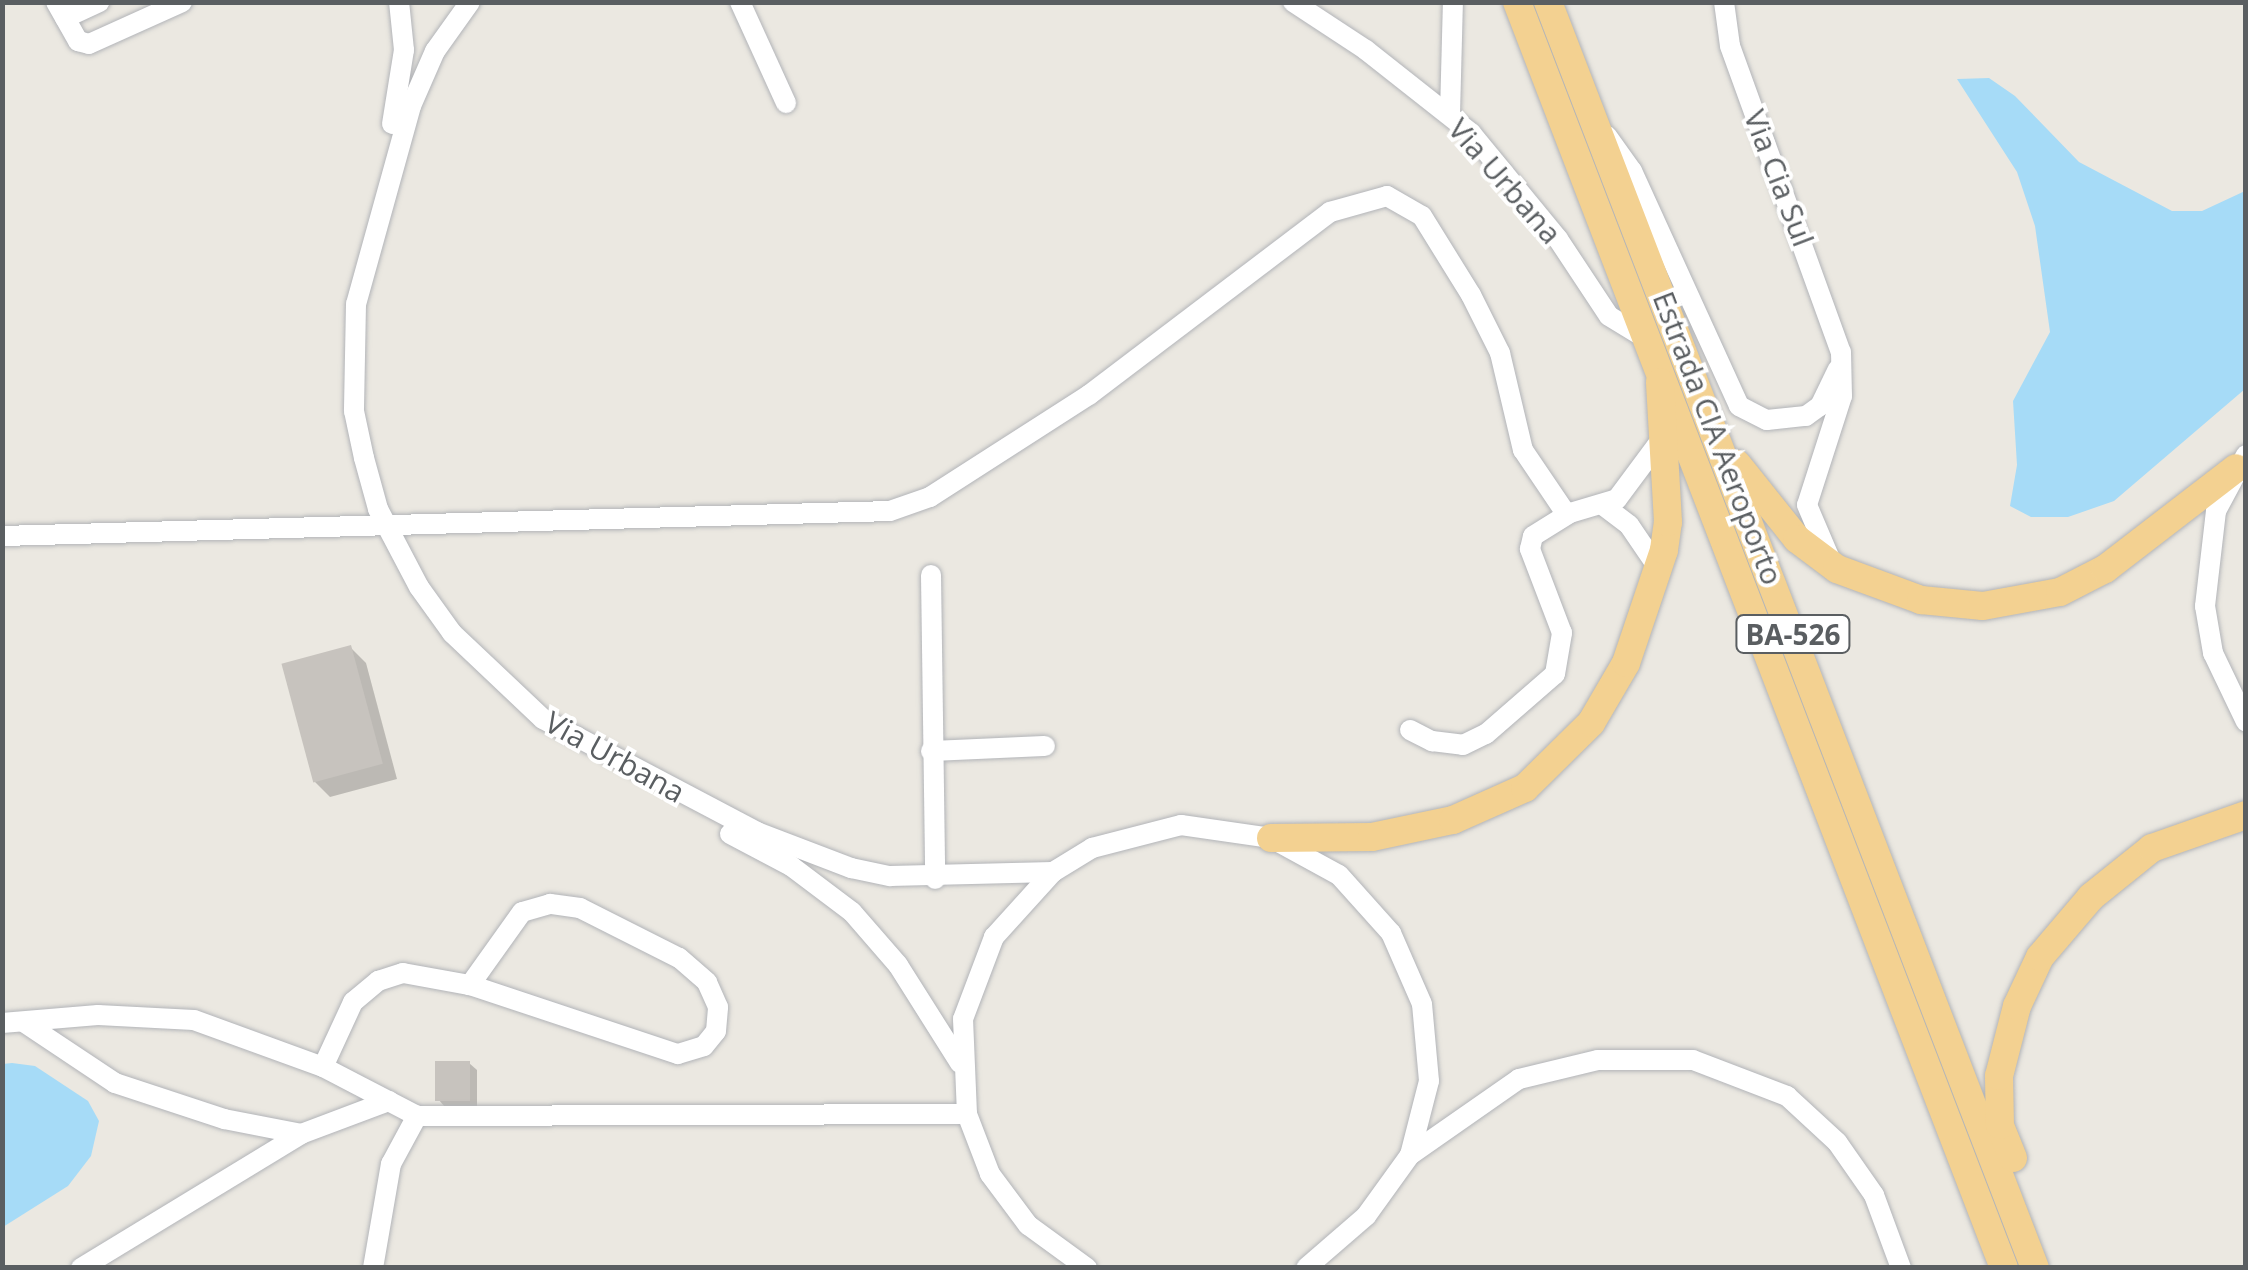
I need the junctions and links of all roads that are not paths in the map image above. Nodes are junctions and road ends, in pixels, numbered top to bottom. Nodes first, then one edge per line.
1 (98, 2) edge
2 (182, 2) edge
3 (399, 2) edge
4 (470, 2) edge
5 (740, 2) edge
6 (1293, 2) edge
7 (1453, 2) edge
8 (1517, 2) edge
9 (1548, 2) edge
10 (1558, 2) edge
11 (1724, 2) edge
12 (60, 10) edge
13 (404, 50) junction
14 (1567, 50) junction
15 (432, 58) junction
16 (786, 104) dead end
17 (1450, 114) junction
18 (1592, 116) junction
19 (1650, 341) junction
20 (1841, 352) junction
21 (1661, 370) junction
22 (1660, 441) junction
23 (1720, 444) junction
24 (2241, 462) edge
25 (1604, 506) junction
26 (1567, 515) junction
27 (380, 525) junction
28 (2, 536) edge
29 (1659, 569) junction
30 (1837, 569) junction
31 (932, 575) dead end
32 (2246, 722) edge
33 (1410, 730) dead end
34 (1045, 746) dead end
35 (931, 751) junction
36 (2246, 815) edge
37 (1272, 838) junction
38 (1053, 872) junction
39 (934, 880) junction
40 (470, 986) junction
41 (24, 1023) junction
42 (2, 1024) edge
43 (960, 1063) junction
44 (322, 1067) junction
45 (1933, 1085) junction
46 (389, 1101) junction
47 (966, 1114) junction
48 (417, 1116) junction
49 (301, 1134) junction
50 (1410, 1156) junction
51 (1082, 1266) edge
52 (1308, 1267) edge
53 (81, 1268) edge
54 (373, 1268) edge
55 (1902, 1268) edge
56 (1985, 1268) edge
57 (2004, 1268) edge
58 (2036, 1268) edge
59 (2054, 1268) edge

1 - 12 street
2 - 12 street
3 - 13 street, Via Urbana
4 - 15 street, Via Urbana
5 - 16 street
6 - 17 street, Via Urbana
7 - 17 street
8 - 19 highway, Estrada CIA Aeroporto / BA-526
9 - 14 highway, Estrada CIA Aeroporto / BA-526
10 - 14 highway
11 - 20 street, Via Cia Sul
13 - 15 street
13 - 27 street, Via Urbana
14 - 18 highway, Estrada CIA Aeroporto / BA-526
15 - 27 street, Via Urbana
17 - 19 street, Via Urbana
18 - 20 street
18 - 23 highway, Estrada CIA Aeroporto / BA-526
19 - 21 highway, Estrada CIA Aeroporto / BA-526
20 - 30 street, Via Cia Sul
21 - 22 highway
21 - 45 highway, Estrada CIA Aeroporto / BA-526
22 - 25 street
22 - 29 highway
23 - 30 highway
23 - 58 highway, Estrada CIA Aeroporto / BA-526
24 - 30 highway
24 - 32 street
25 - 26 street
25 - 29 street
26 - 27 street
26 - 33 street
27 - 28 street
27 - 39 street, Via Urbana
27 - 43 street, Via Urbana
29 - 37 highway
31 - 35 street
34 - 35 street
35 - 39 street
36 - 59 highway
37 - 38 street
37 - 50 street
38 - 39 street, Via Urbana
38 - 43 street
40 - 40 street
40 - 44 street
41 - 42 street
41 - 44 street
41 - 49 street
43 - 47 street
44 - 46 street
45 - 56 highway
45 - 57 highway, Estrada CIA Aeroporto / BA-526
46 - 48 street
46 - 49 street
47 - 48 street
47 - 51 street
48 - 54 street
49 - 53 street
50 - 52 street
50 - 55 street

